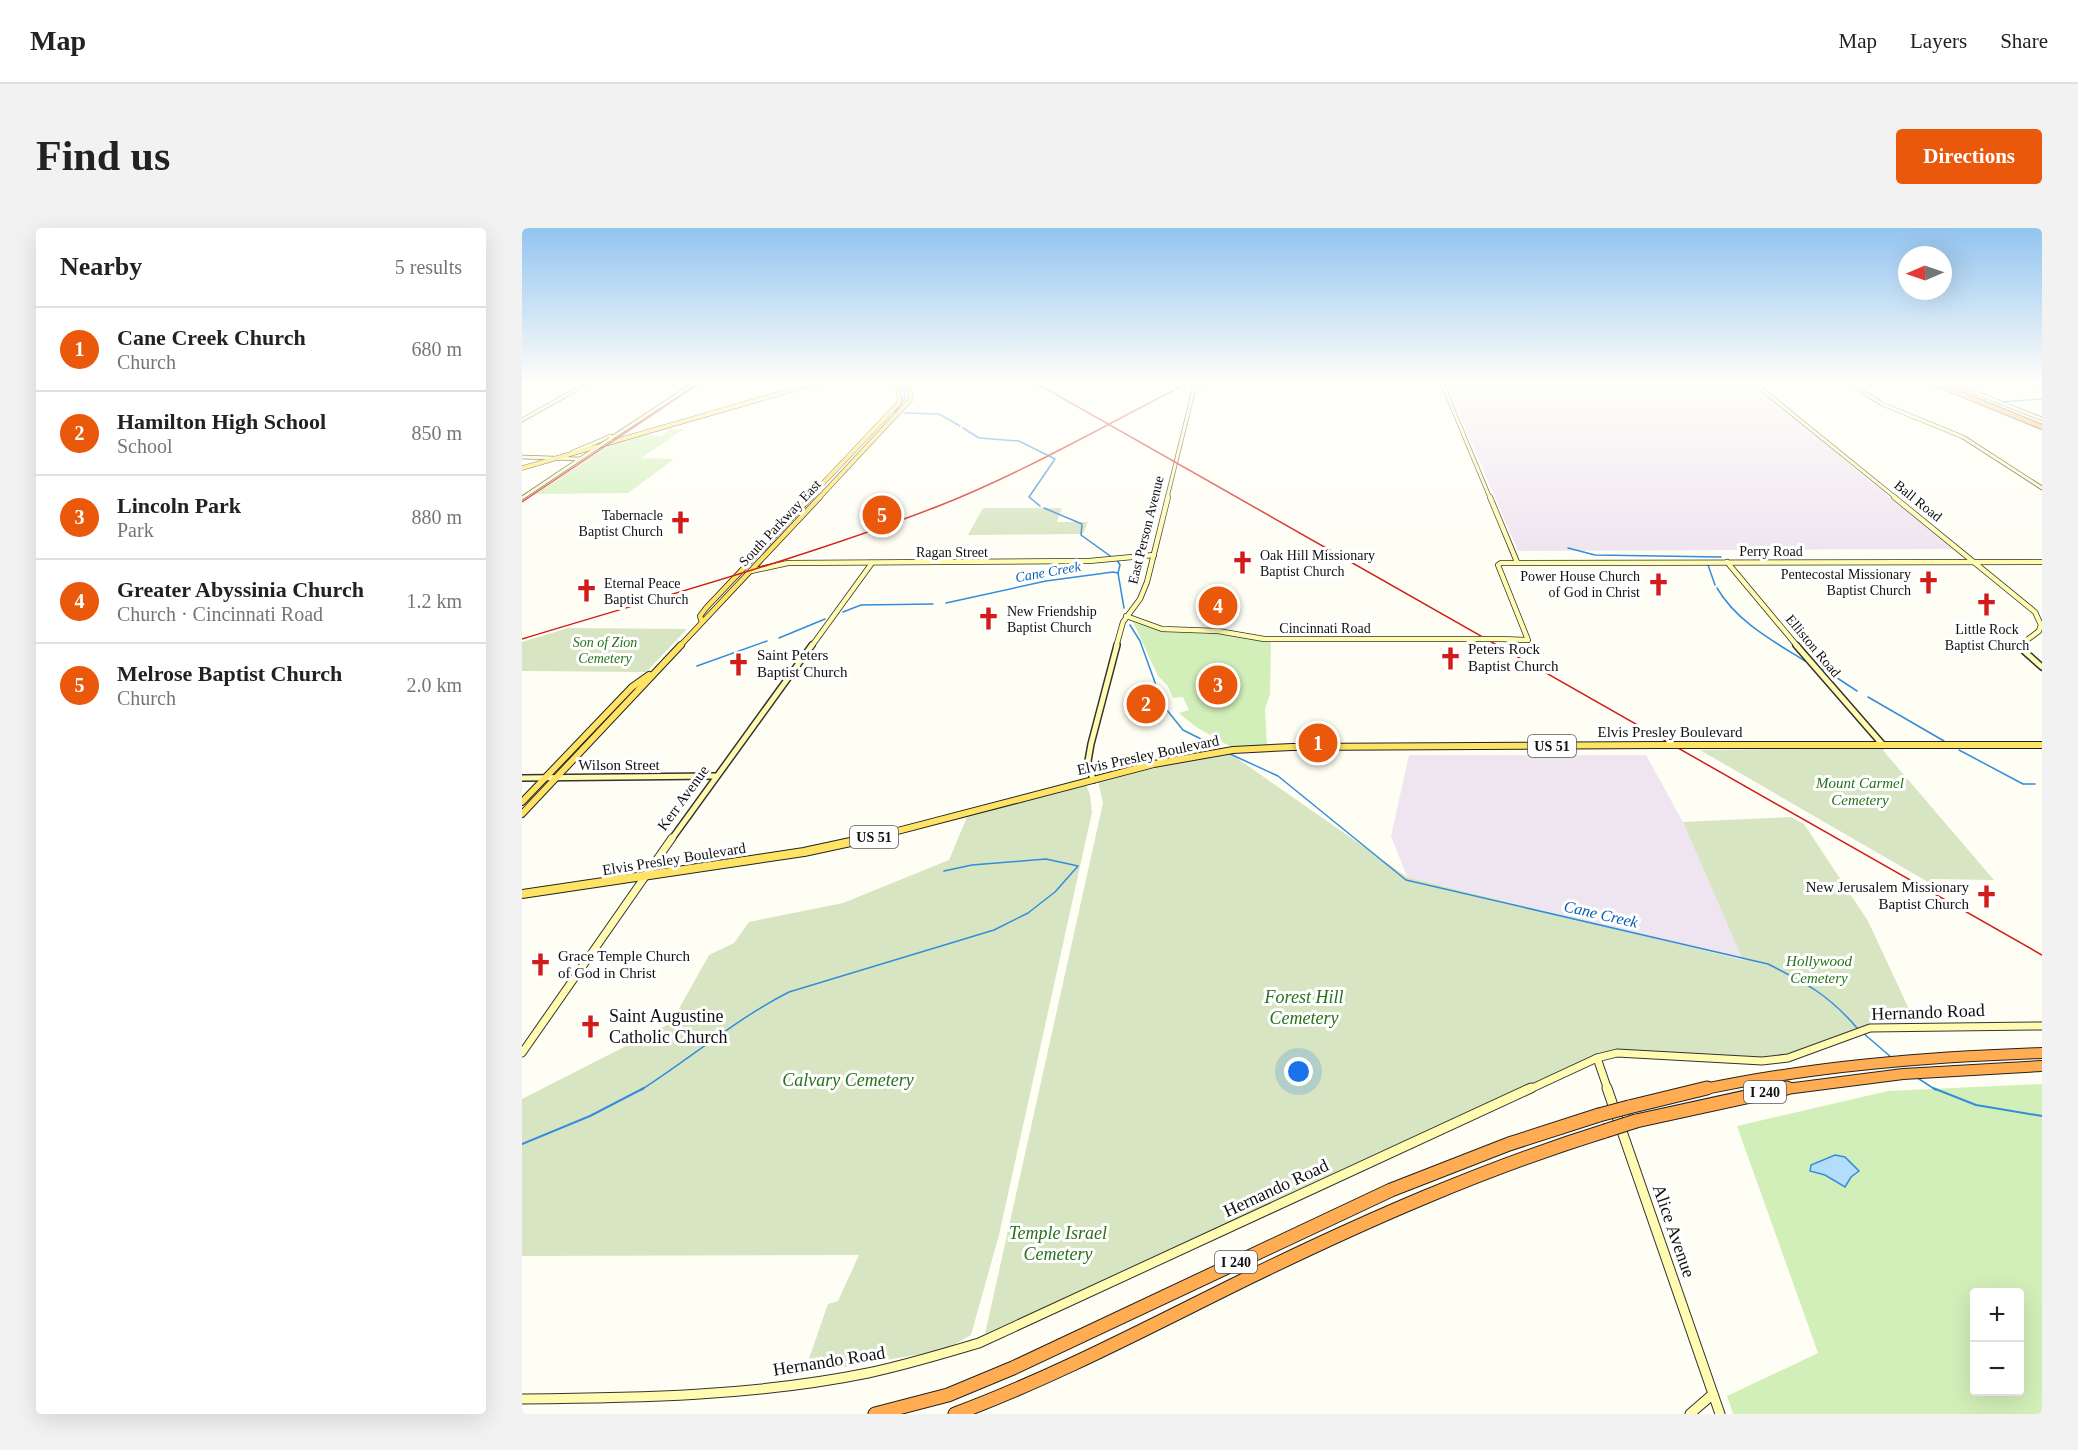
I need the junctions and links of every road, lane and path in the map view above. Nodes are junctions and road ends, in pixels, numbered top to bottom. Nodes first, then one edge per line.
1 (607, 438) edge
2 (611, 438) edge
3 (621, 438) edge
4 (866, 438) edge
5 (876, 438) edge
6 (1181, 438) edge
7 (1465, 438) edge
8 (1822, 438) edge
9 (1965, 438) edge
10 (587, 454) junction
11 (522, 457) edge
12 (569, 457) junction
13 (556, 458) junction
14 (581, 459) junction
15 (522, 468) edge
16 (2042, 488) edge
17 (522, 498) edge
18 (1514, 554) junction
19 (1154, 555) junction
20 (1517, 562) junction
21 (1546, 562) junction
22 (1727, 562) junction
23 (1975, 562) junction
24 (2042, 562) edge
25 (872, 563) junction
26 (751, 571) junction
27 (1126, 616) junction
28 (702, 622) junction
29 (1528, 640) joint
30 (664, 663) junction
31 (2042, 667) edge
32 (1883, 745) junction
33 (2042, 746) edge
34 (716, 776) junction
35 (522, 778) edge
36 (545, 778) junction
37 (556, 778) junction
38 (1093, 780) junction
39 (522, 802) edge
40 (522, 814) edge
41 (644, 877) junction
42 (522, 894) edge
43 (2042, 1026) edge
44 (522, 1053) edge
45 (2042, 1053) edge
46 (1597, 1058) junction
47 (2042, 1066) edge
48 (1713, 1394) junction
49 (522, 1399) edge
50 (875, 1414) edge
51 (955, 1414) edge
52 (1690, 1414) edge
53 (1720, 1414) edge

1 - 12 street
2 - 10 street, bridge
3 - 12 main road
4 - 28 main road, South Parkway East
5 - 26 main road, South Parkway East
6 - 19 street, East Person Avenue
7 - 18 street
8 - 23 street, Ball Road
9 - 16 street
10 - 12 street
10 - 14 street
11 - 13 street
12 - 13 main road
12 - 14 street
13 - 15 main road
14 - 17 street
18 - 20 street
18 - 21 street
19 - 25 street, Ragan Street
19 - 27 street, East Person Avenue
20 - 21 street, Perry Road
20 - 29 street, Perry Road
21 - 22 street, Perry Road
22 - 23 street, Perry Road
22 - 32 street, Elliston Road
23 - 24 street, Perry Road
23 - 31 street, Ball Road
25 - 26 street, Ragan Street
25 - 34 street, Kerr Avenue
26 - 28 main road, South Parkway East
27 - 29 street, Cincinnati Road, bridge
27 - 38 street, East Person Avenue
28 - 30 main road, South Parkway East
30 - 36 main road, South Parkway East
30 - 37 main road, South Parkway East
32 - 33 main road, Elvis Presley Boulevard / US 51
32 - 38 main road, Elvis Presley Boulevard / US 51, bridge
34 - 37 street, Wilson Street
34 - 41 street, Kerr Avenue
35 - 36 street, Wilson Street
36 - 37 street, Wilson Street
36 - 39 main road, South Parkway East
37 - 40 main road, South Parkway East
38 - 41 main road, Elvis Presley Boulevard / US 51
41 - 42 main road, Elvis Presley Boulevard / US 51
41 - 44 street, Kerr Avenue
43 - 46 street, Hernando Road
45 - 50 highway, I 240, bridge
46 - 48 street, Alice Avenue
46 - 49 street, Hernando Road
47 - 51 highway, I 240, bridge
48 - 52 street
48 - 53 street, Alice Avenue

